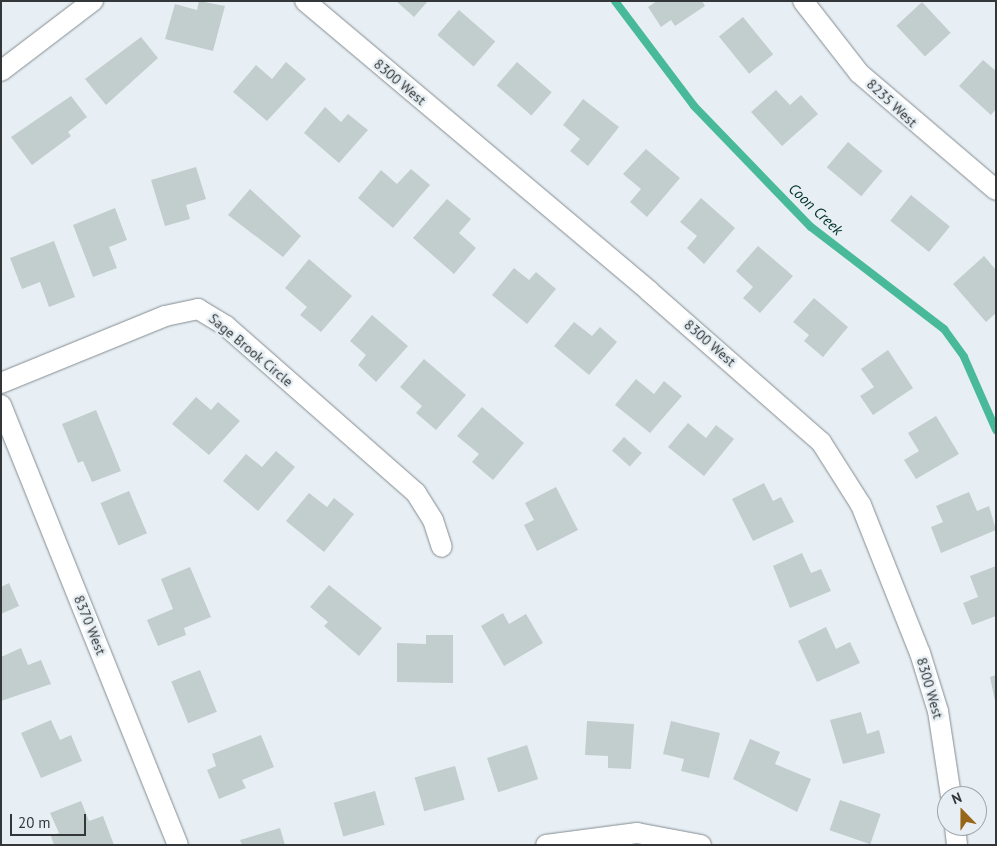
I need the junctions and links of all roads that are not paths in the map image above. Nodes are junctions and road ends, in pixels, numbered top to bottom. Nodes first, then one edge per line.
1 (92, 1) edge
2 (305, 1) edge
3 (803, 1) edge
4 (1, 71) edge
5 (996, 190) edge
6 (1, 383) edge
7 (1, 405) edge
8 (442, 547) dead end
9 (949, 786) edge
10 (178, 845) edge
11 (546, 845) edge
12 (701, 845) edge

1 - 4 street
2 - 9 street, 8300 West
3 - 5 street, 8235 West
6 - 8 street, Sage Brook Circle
7 - 10 street, 8370 West
11 - 12 street

